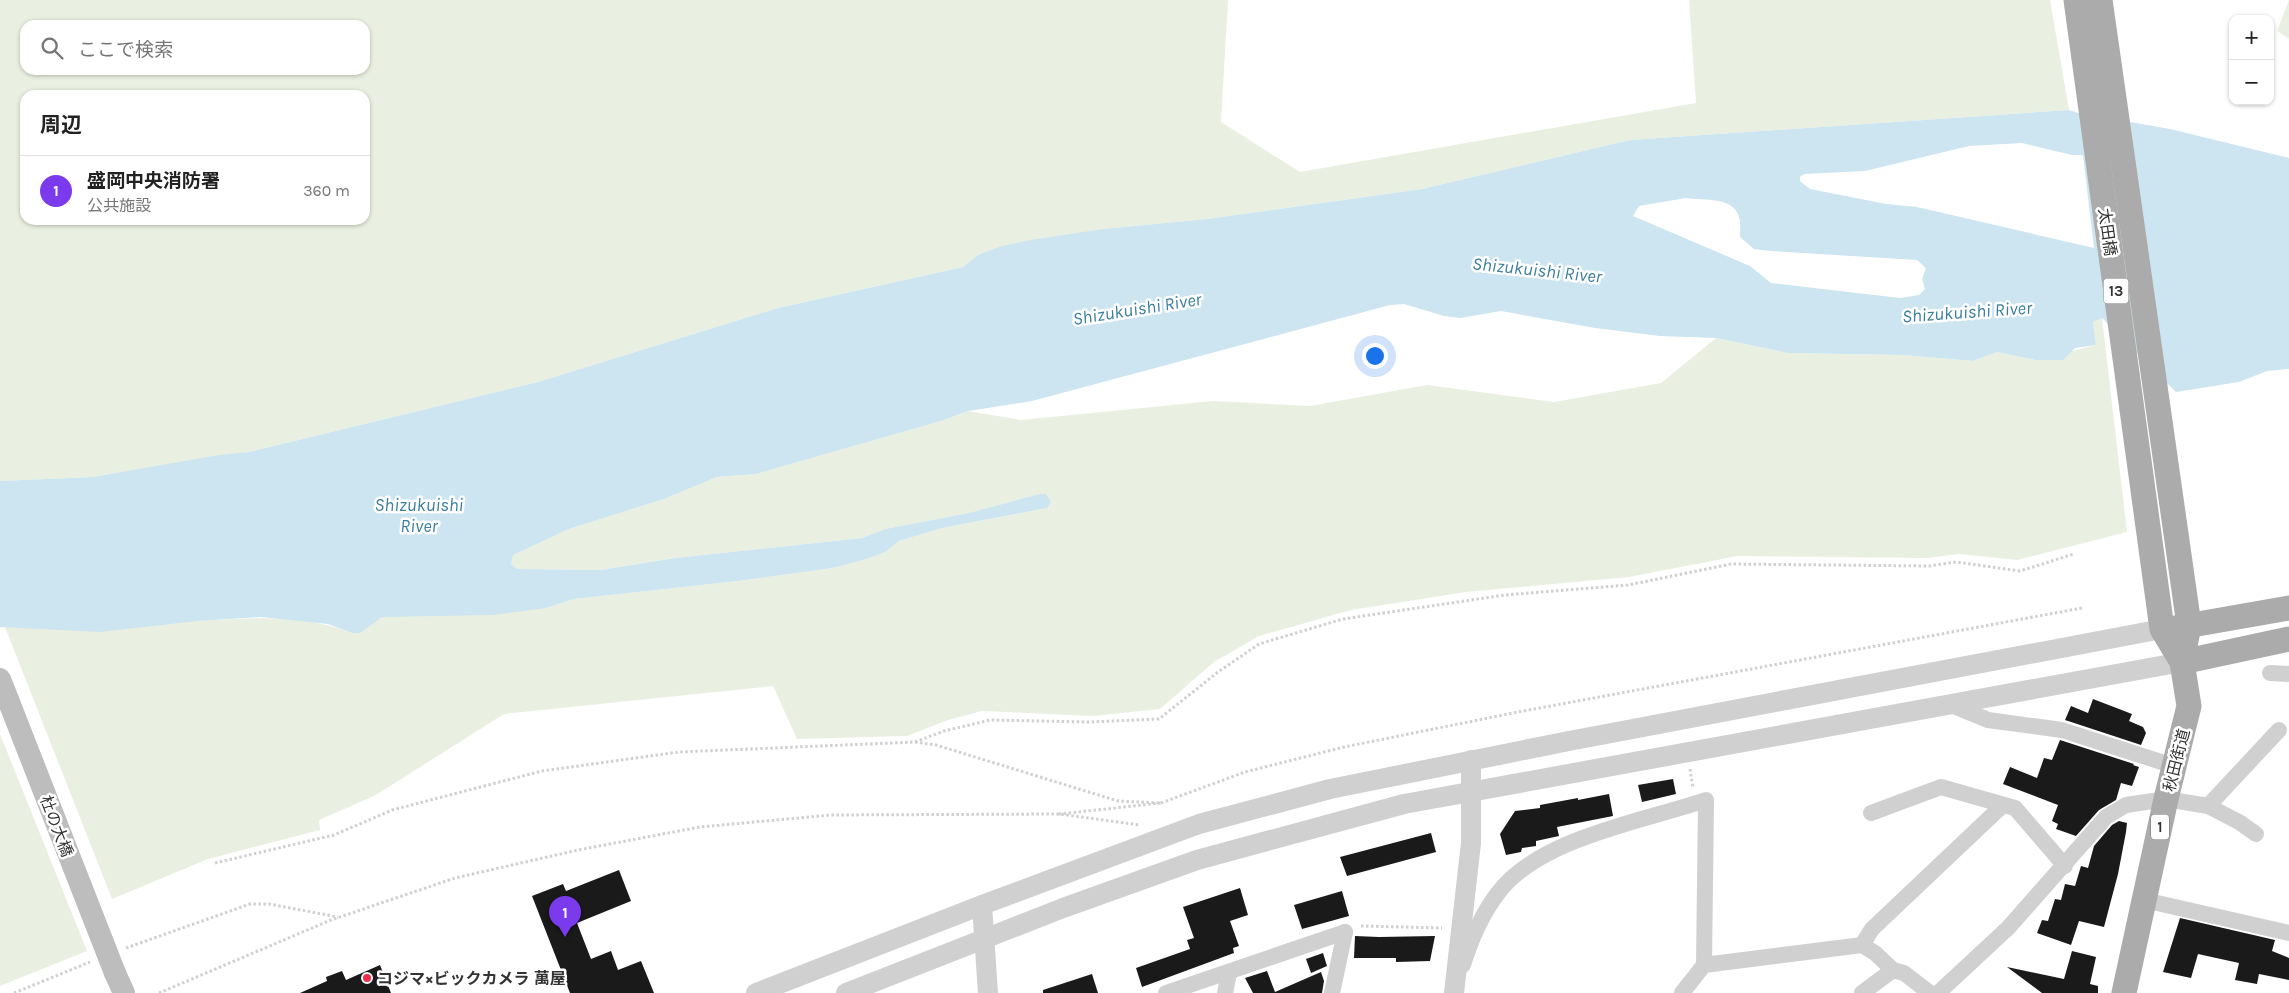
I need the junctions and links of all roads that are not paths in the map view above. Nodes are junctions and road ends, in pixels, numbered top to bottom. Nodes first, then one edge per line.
1 (2076, 0) edge
2 (2100, 0) edge
3 (2289, 608) edge
4 (2190, 625) junction
5 (2162, 629) junction
6 (2289, 639) edge
7 (2182, 662) junction
8 (2270, 673) dead end
9 (2289, 674) edge
10 (0, 679) edge
11 (1948, 703) junction
12 (2279, 730) dead end
13 (1472, 760) junction
14 (2174, 766) junction
15 (1471, 792) junction
16 (2166, 799) junction
17 (2002, 806) junction
18 (2208, 806) junction
19 (1871, 813) dead end
20 (2256, 834) dead end
21 (2065, 866) junction
22 (2144, 900) junction
23 (982, 905) junction
24 (2289, 933) edge
25 (984, 939) junction
26 (1862, 945) junction
27 (1704, 965) junction
28 (1893, 970) junction
29 (1229, 973) junction
30 (117, 977) edge
31 (756, 993) edge
32 (846, 993) edge
33 (988, 993) edge
34 (1166, 993) edge
35 (1225, 993) edge
36 (1332, 993) edge
37 (1454, 993) edge
38 (1682, 993) edge
39 (1862, 993) edge
40 (1930, 993) edge
41 (1938, 993) edge
42 (2124, 993) edge

1 - 5 main road, 太田橋 / 13
2 - 4 main road, 太田橋 / 13
3 - 4 main road
4 - 5 main road
4 - 7 main road, 13
5 - 7 main road, 1
5 - 13 street
6 - 7 main road
7 - 11 street
7 - 14 main road, 秋田街道 / 1
8 - 9 street
10 - 30 main road, 杜の大橋, bridge
11 - 14 street
11 - 15 street
12 - 18 street
13 - 15 street
13 - 23 street
14 - 16 main road, 秋田街道 / 1
15 - 25 street
15 - 37 street
16 - 18 street
16 - 21 street
16 - 22 main road, 秋田街道 / 1
17 - 19 street
17 - 21 street
17 - 26 street
18 - 20 street
21 - 41 street
22 - 24 street
22 - 42 main road, 秋田街道 / 1
23 - 25 street
23 - 31 street
25 - 32 street
25 - 33 street
26 - 27 street
26 - 28 street
27 - 37 street
27 - 38 street
28 - 39 street
28 - 40 street
29 - 34 street
29 - 35 street
29 - 36 street

